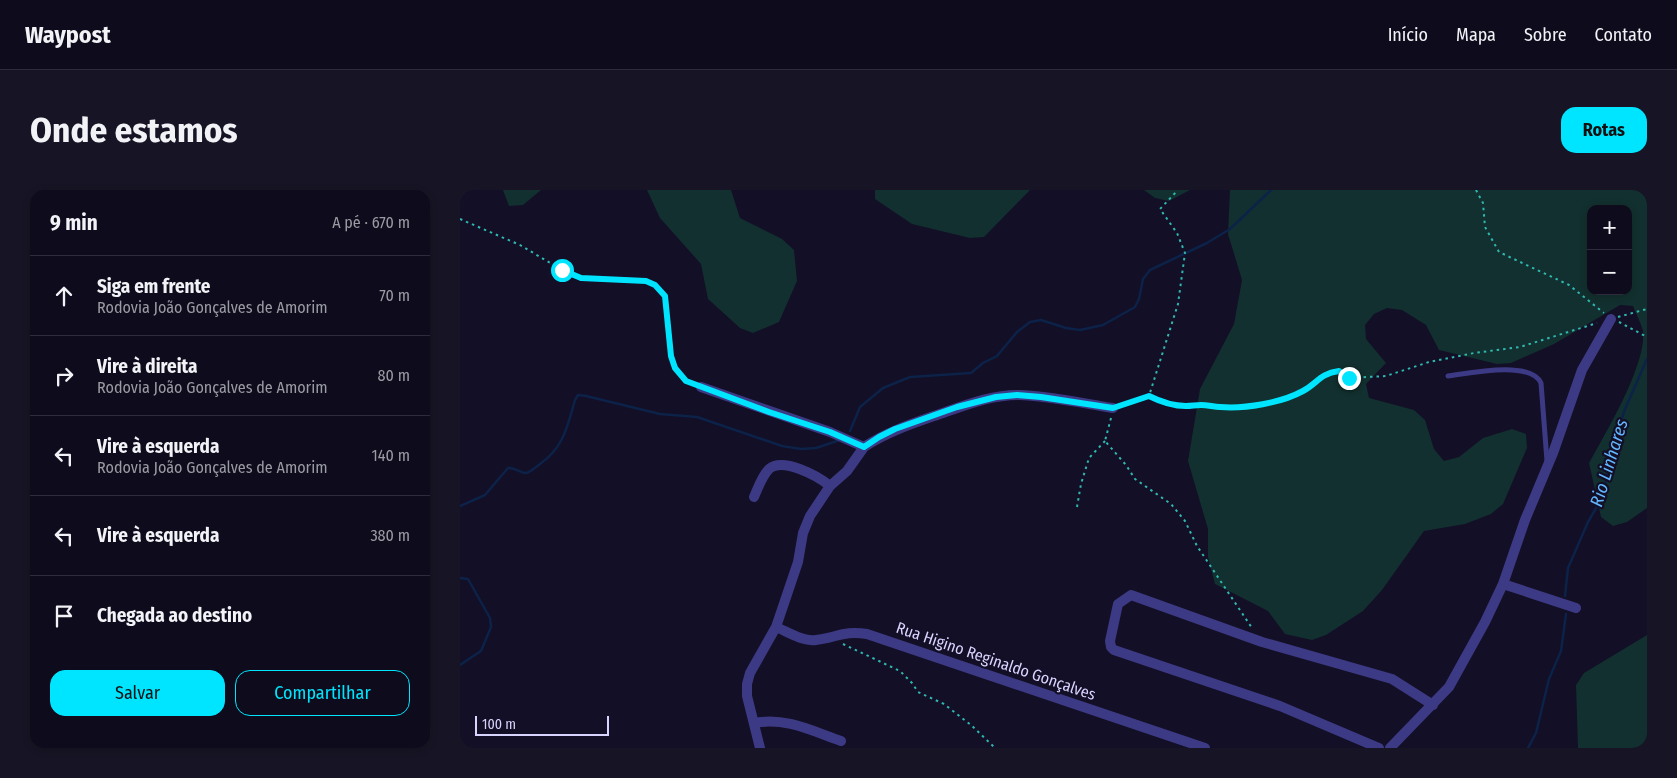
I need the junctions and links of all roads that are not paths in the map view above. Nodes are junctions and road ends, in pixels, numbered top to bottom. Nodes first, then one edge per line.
1 (1611, 319) road end
2 (1448, 376) dead end
3 (701, 387) road end
4 (1113, 408) road end
5 (864, 447) junction
6 (1547, 466) junction
7 (830, 486) junction
8 (754, 497) dead end
9 (1503, 584) junction
10 (1576, 608) dead end
11 (776, 627) junction
12 (1433, 705) junction
13 (754, 723) junction
14 (841, 741) dead end
15 (760, 748) edge
16 (1205, 748) edge
17 (1380, 748) edge
18 (1390, 748) edge

1 - 6 street
2 - 6 lane
3 - 5 street
4 - 5 street
5 - 7 street
6 - 9 street
7 - 8 street
7 - 11 street
9 - 10 street
9 - 12 street
11 - 13 street
11 - 16 street, Rua Higino Reginaldo Gonçalves
12 - 17 street
12 - 18 street
13 - 14 street
13 - 15 street

